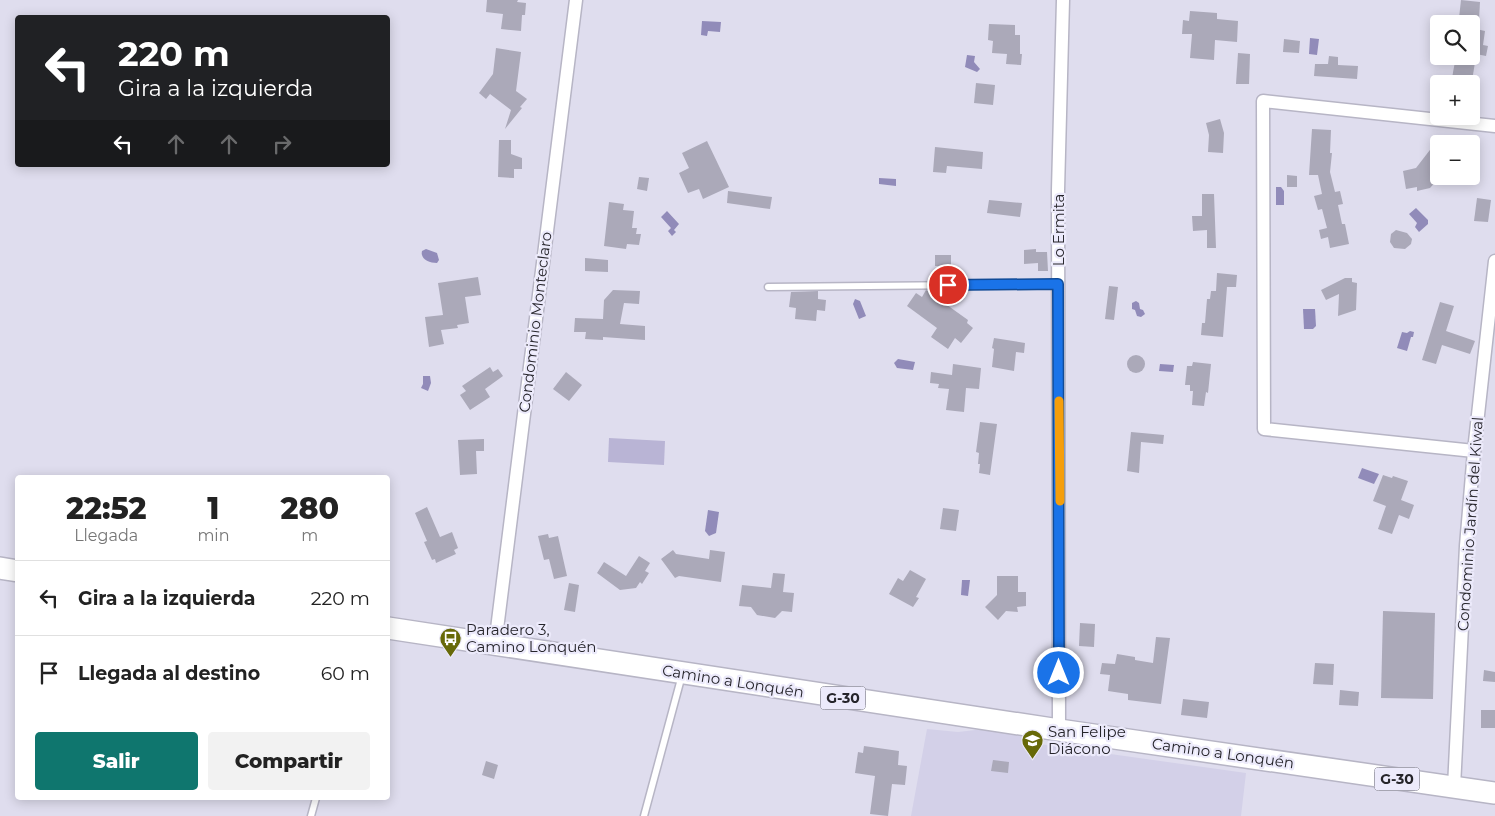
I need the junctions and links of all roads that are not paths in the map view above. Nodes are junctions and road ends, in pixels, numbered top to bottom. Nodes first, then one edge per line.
1 (576, 0) edge
2 (1063, 0) edge
3 (1495, 126) edge
4 (1495, 261) edge
5 (1058, 284) junction
6 (768, 287) dead end
7 (1474, 451) junction
8 (0, 568) edge
9 (15, 570) edge
10 (390, 628) edge
11 (495, 645) junction
12 (682, 674) junction
13 (1059, 730) junction
14 (1454, 787) junction
15 (1495, 793) edge
16 (315, 800) edge
17 (311, 816) edge
18 (644, 816) edge

1 - 11 street, Condominio Monteclaro
2 - 5 street, Lo Ermita
3 - 7 street
4 - 7 street, Condominio Jardín del Kiwal
5 - 6 lane
5 - 13 street, Lo Ermita
7 - 14 street, Condominio Jardín del Kiwal
8 - 9 main road
10 - 11 main road, Camino a Lonquén / G-30
11 - 12 main road, Camino a Lonquén / G-30
12 - 13 main road, Camino a Lonquén / G-30
12 - 18 lane
13 - 14 main road, Camino a Lonquén / G-30
14 - 15 main road, Camino a Lonquén / G-30
16 - 17 lane

